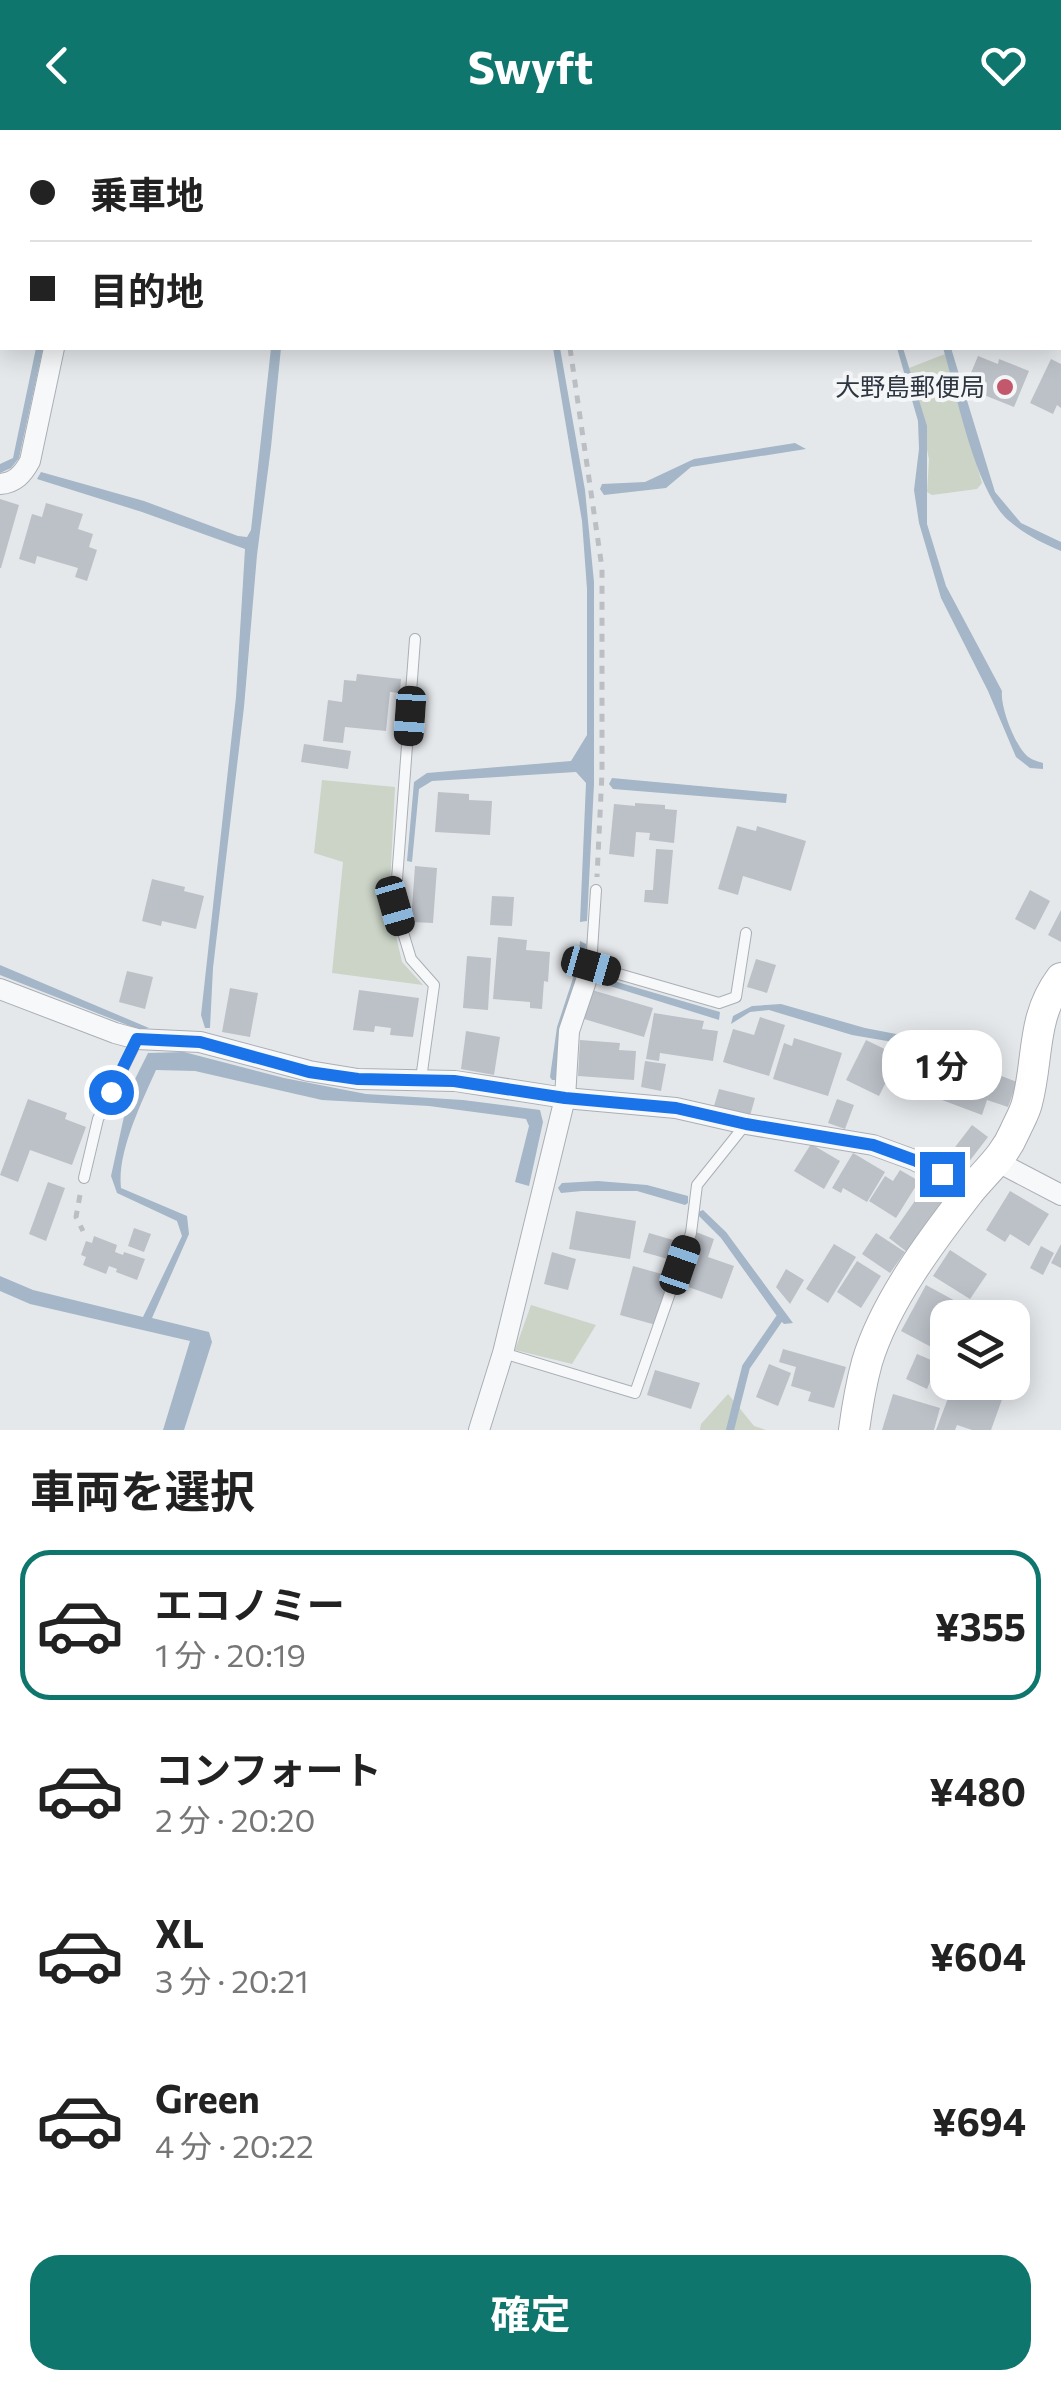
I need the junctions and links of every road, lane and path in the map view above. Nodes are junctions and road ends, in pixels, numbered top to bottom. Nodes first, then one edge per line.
1 (54, 350) edge
2 (570, 350) edge
3 (0, 484) edge
4 (415, 639) dead end
5 (596, 890) joint
6 (746, 933) dead end
7 (591, 966) junction
8 (1061, 978) edge
9 (0, 989) edge
10 (137, 1039) junction
11 (421, 1080) junction
12 (565, 1098) junction
13 (746, 1124) junction
14 (998, 1162) junction
15 (84, 1178) joint
16 (971, 1189) junction
17 (1061, 1194) edge
18 (84, 1232) dead end
19 (503, 1353) junction
20 (479, 1430) edge
21 (854, 1430) edge

1 - 3 street
2 - 5 path
4 - 11 lane
5 - 7 lane
6 - 7 lane
7 - 12 street
8 - 14 main road
9 - 10 street
10 - 11 street
10 - 15 lane
11 - 12 street
12 - 13 street
12 - 19 street
13 - 16 street
13 - 19 lane
14 - 16 main road
14 - 17 street
15 - 18 path
16 - 21 main road
19 - 20 street

